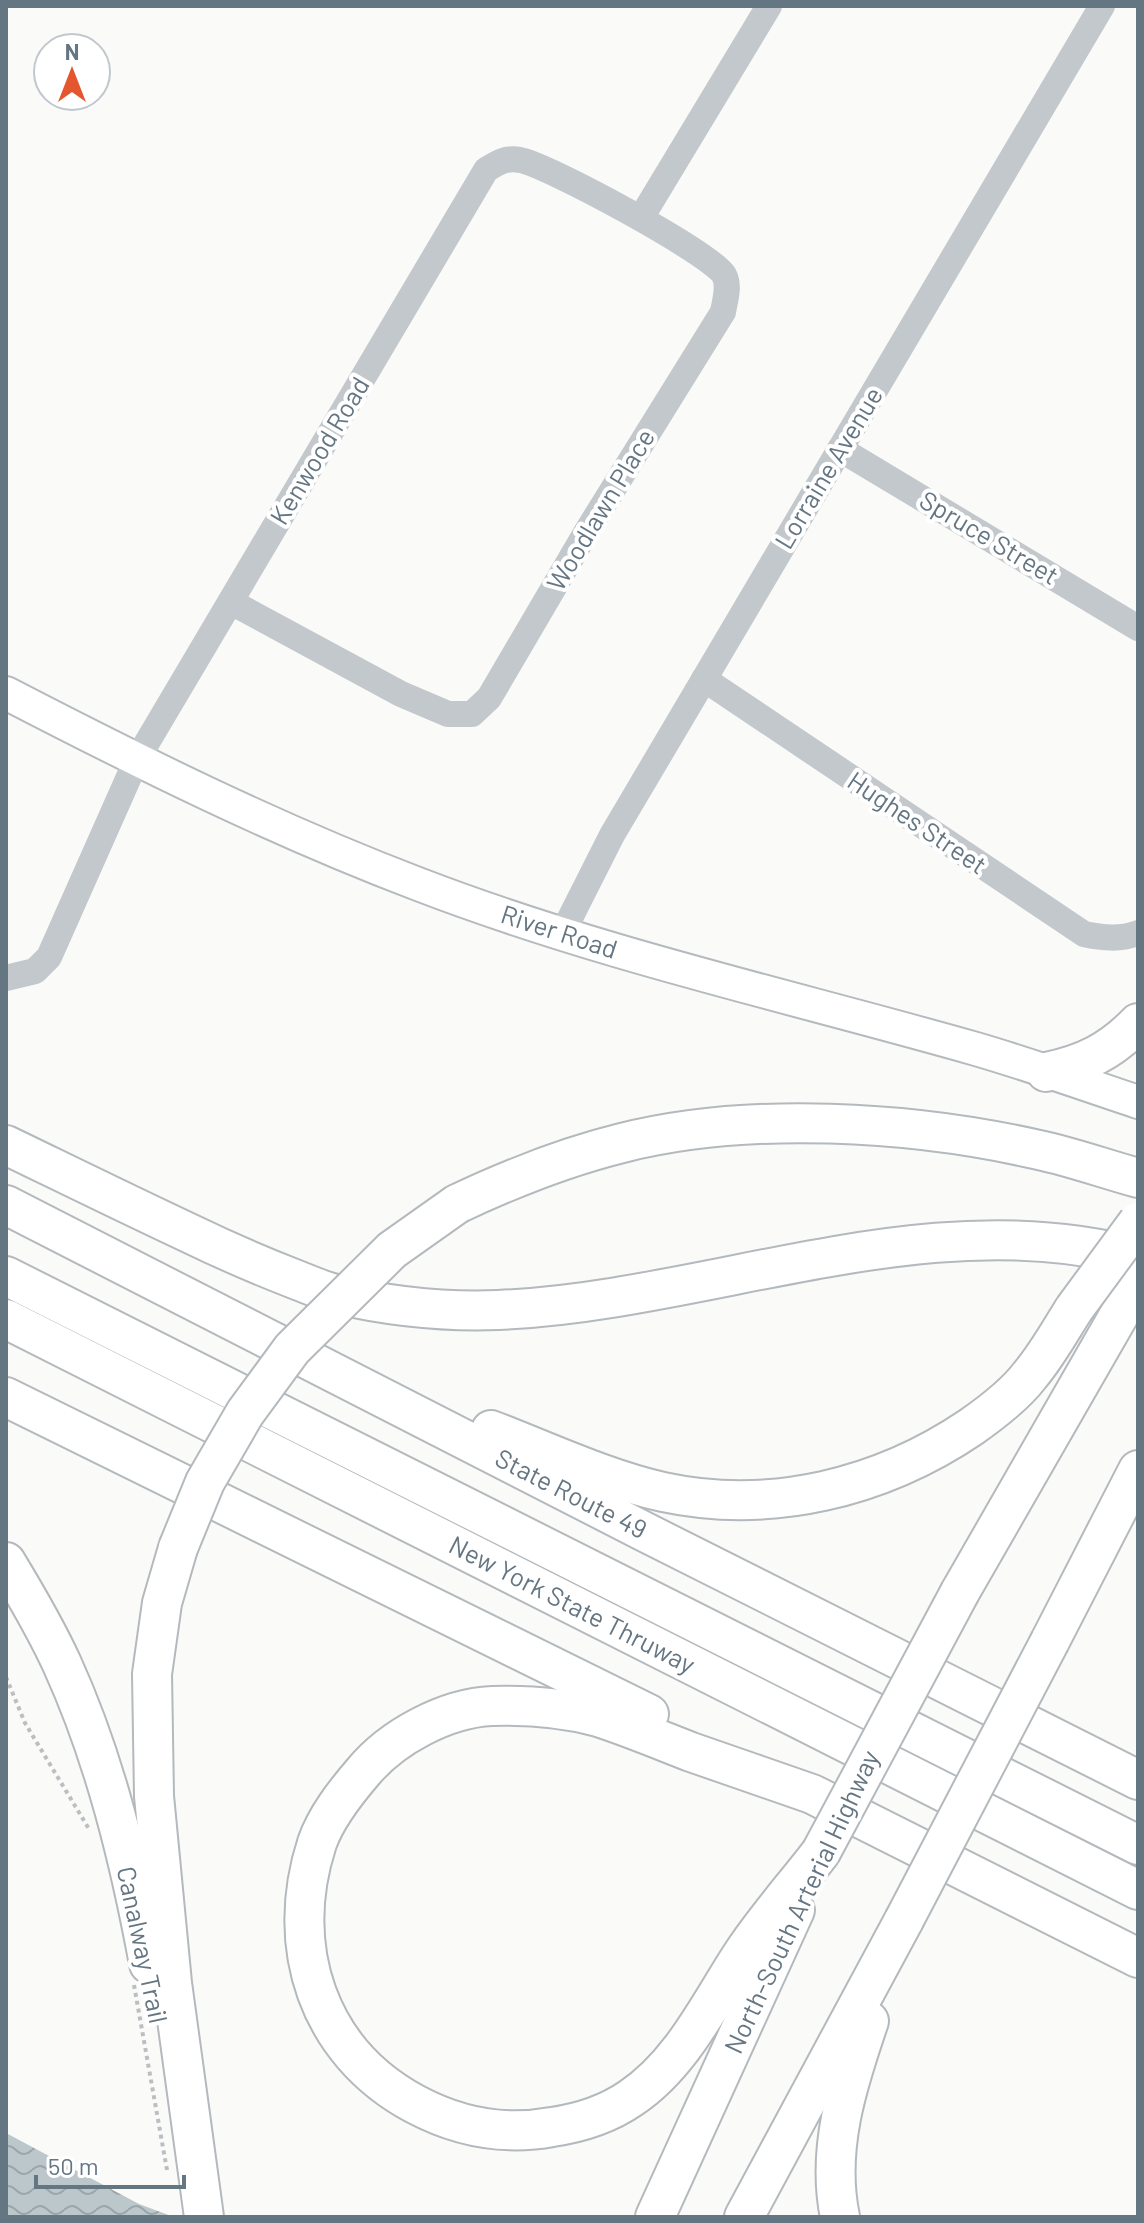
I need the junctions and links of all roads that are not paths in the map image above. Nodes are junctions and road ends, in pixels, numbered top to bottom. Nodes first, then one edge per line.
1 (769, 6) edge
2 (1102, 6) edge
3 (516, 159) joint
4 (641, 218) junction
5 (840, 449) junction
6 (231, 602) junction
7 (1138, 628) edge
8 (704, 679) junction
9 (6, 693) edge
10 (136, 761) junction
11 (1138, 933) edge
12 (562, 934) junction
13 (6, 978) edge
14 (1138, 1023) edge
15 (1046, 1072) junction
16 (1138, 1102) edge
17 (6, 1145) edge
18 (1138, 1178) edge
19 (6, 1205) edge
20 (1138, 1222) edge
21 (1138, 1258) edge
22 (6, 1276) edge
23 (1138, 1282) edge
24 (6, 1319) edge
25 (334, 1372) junction
26 (6, 1397) edge
27 (1138, 1470) edge
28 (6, 1562) edge
29 (1138, 1780) edge
30 (812, 1794) junction
31 (1138, 1845) edge
32 (821, 1852) junction
33 (1138, 1890) edge
34 (904, 1920) junction
35 (1138, 1958) edge
36 (179, 2156) junction
37 (204, 2217) edge
38 (655, 2217) edge
39 (744, 2217) edge
40 (840, 2217) edge

1 - 4 street
2 - 5 street, Lorraine Avenue
3 - 4 street, Woodlawn Place
3 - 6 street, Kenwood Road
4 - 6 street, Woodlawn Place
5 - 7 street, Spruce Street
5 - 8 street, Lorraine Avenue
6 - 10 street, Kenwood Road
8 - 11 street, Hughes Street
8 - 12 street, Lorraine Avenue
9 - 10 main road, River Road
10 - 12 main road, River Road
10 - 13 street, Kenwood Road
12 - 15 main road, River Road
14 - 15 highway
15 - 16 main road, River Road
17 - 21 highway
18 - 36 highway, bridge
19 - 25 highway, State Route 49
20 - 25 highway, bridge
22 - 31 highway, New York State Thruway
23 - 32 highway, North-South Arterial Highway, bridge
24 - 33 highway, New York State Thruway
25 - 29 highway, State Route 49
26 - 30 highway
27 - 34 highway, bridge
28 - 36 highway
30 - 32 highway
30 - 35 highway
32 - 38 highway, North-South Arterial Highway
34 - 39 highway
34 - 40 highway
36 - 37 highway

